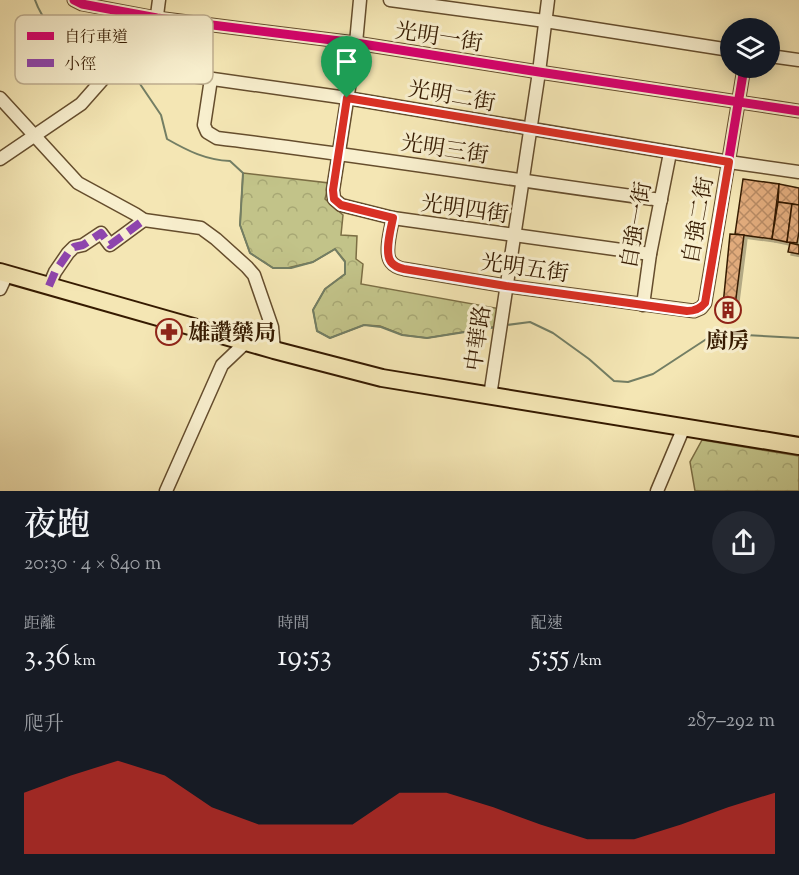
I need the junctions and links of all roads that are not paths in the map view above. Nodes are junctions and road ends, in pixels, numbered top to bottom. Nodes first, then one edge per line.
1 (74, 0) edge
2 (159, 0) edge
3 (360, 0) edge
4 (390, 0) edge
5 (548, 0) edge
6 (141, 15) edge
7 (157, 15) edge
8 (545, 21) junction
9 (213, 25) edge
10 (356, 43) junction
11 (720, 48) edge
12 (780, 57) edge
13 (799, 60) edge
14 (539, 72) junction
15 (743, 78) edge
16 (213, 79) edge
17 (99, 84) edge
18 (210, 84) edge
19 (0, 98) edge
20 (347, 98) junction
21 (739, 102) junction
22 (799, 111) edge
23 (530, 129) junction
24 (35, 135) junction
25 (339, 153) junction
26 (670, 153) junction
27 (0, 159) edge
28 (729, 162) junction
29 (799, 172) edge
30 (522, 181) junction
31 (661, 200) junction
32 (393, 218) junction
33 (144, 220) junction
34 (514, 235) junction
35 (650, 254) junction
36 (2, 278) edge
37 (49, 286) junction
38 (506, 286) junction
39 (643, 305) junction
40 (701, 308) joint
41 (243, 341) junction
42 (274, 350) junction
43 (490, 396) junction
44 (684, 427) junction
45 (799, 446) edge
46 (166, 491) edge
47 (657, 491) edge

1 - 6 street, 光明一街
2 - 7 street, 光明二街
3 - 10 street, 光明四街
4 - 8 street
5 - 8 street, 中華路
8 - 11 street
8 - 14 street, 中華路
9 - 10 street, 光明一街
10 - 14 street, 光明一街
10 - 20 street, 光明四街
12 - 13 street
14 - 21 street, 光明一街
14 - 23 street, 中華路
15 - 21 street, 自強二街
16 - 20 street, 光明二街
17 - 24 street
18 - 25 street, 光明三街
19 - 24 street
20 - 23 street, 光明二街
20 - 25 street, 光明四街
21 - 22 street, 光明一街
21 - 28 street, 自強二街
23 - 26 street, 光明二街
23 - 30 street, 中華路
24 - 27 street
24 - 33 street
25 - 30 street, 光明三街
25 - 32 street, 光明四街
26 - 28 street, 光明二街
26 - 31 street, 自強一街
28 - 29 street, 光明二街
28 - 40 street, 自強二街
30 - 31 street, 光明三街
30 - 34 street, 中華路
31 - 35 street, 自強一街
32 - 34 street, 光明四街
32 - 38 street, 光明五街
33 - 37 street
33 - 42 street
34 - 35 street, 光明四街
34 - 38 street, 中華路
35 - 39 street, 自強一街
36 - 37 main road
37 - 41 main road
38 - 39 street, 光明五街
38 - 43 street, 中華路
39 - 40 street, 光明五街
41 - 42 main road
41 - 46 street
42 - 43 main road
43 - 44 main road
44 - 45 main road
44 - 47 street

